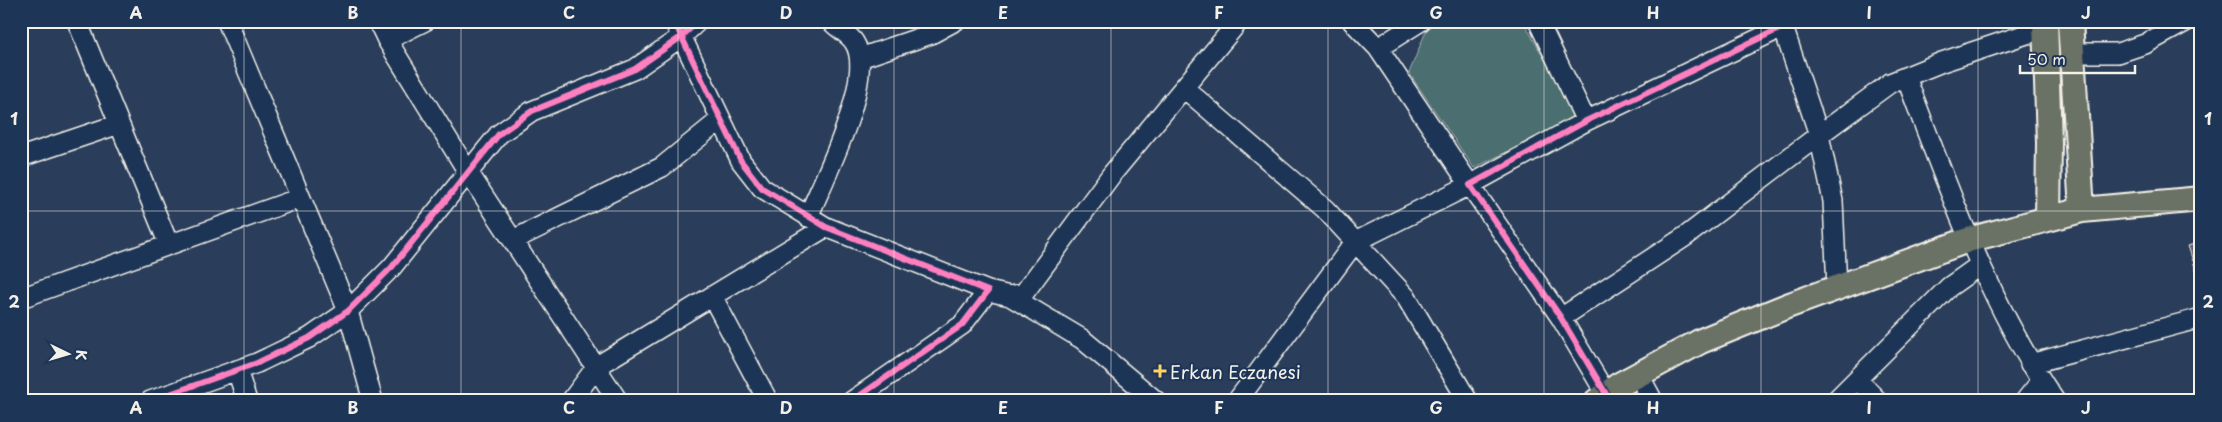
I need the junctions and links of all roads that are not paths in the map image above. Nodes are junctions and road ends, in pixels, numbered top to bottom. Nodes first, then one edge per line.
1 (77, 21) edge
2 (227, 21) edge
3 (378, 21) edge
4 (425, 21) edge
5 (698, 21) edge
6 (831, 21) edge
7 (955, 21) edge
8 (1239, 21) edge
9 (1352, 21) edge
10 (1421, 21) edge
11 (1538, 21) edge
12 (2070, 21) edge
13 (2186, 21) edge
14 (1782, 24) edge
15 (2045, 25) edge
16 (677, 29) edge
17 (387, 40) junction
18 (1378, 48) junction
19 (2071, 53) junction
20 (860, 58) junction
21 (1906, 77) junction
22 (1184, 88) junction
23 (720, 120) junction
24 (1586, 121) junction
25 (119, 124) junction
26 (1819, 135) junction
27 (21, 157) edge
28 (468, 172) junction
29 (1470, 185) junction
30 (300, 198) junction
31 (2201, 200) edge
32 (2082, 210) junction
33 (808, 217) junction
34 (2048, 220) junction
35 (826, 227) junction
36 (513, 240) junction
37 (1968, 240) junction
38 (1356, 242) junction
39 (170, 245) junction
40 (1980, 265) junction
41 (1837, 288) junction
42 (988, 291) junction
43 (712, 296) junction
44 (1010, 296) junction
45 (21, 298) edge
46 (348, 312) junction
47 (1561, 318) junction
48 (2201, 318) edge
49 (2030, 364) junction
50 (597, 366) junction
51 (237, 370) junction
52 (1639, 375) junction
53 (1856, 379) junction
54 (2041, 381) junction
55 (1601, 398) edge
56 (150, 401) edge
57 (247, 401) edge
58 (373, 401) edge
59 (572, 401) edge
60 (618, 401) edge
61 (768, 401) edge
62 (852, 401) edge
63 (1156, 401) edge
64 (1237, 401) edge
65 (1468, 401) edge
66 (1653, 401) edge
67 (1835, 401) edge
68 (1878, 401) edge
69 (2025, 401) edge
70 (2055, 401) edge

1 - 25 street
2 - 30 street
3 - 17 street
4 - 17 street
5 - 16 street
6 - 20 street
7 - 20 street
8 - 22 street
9 - 18 street
10 - 18 street
11 - 24 street
12 - 19 main road
13 - 19 street
14 - 24 street
14 - 26 street
15 - 21 street
15 - 34 main road
16 - 23 street
16 - 28 street
17 - 28 street
18 - 29 street
19 - 32 main road
20 - 33 street
21 - 26 street
21 - 37 street
22 - 38 street
22 - 44 street
23 - 33 street
23 - 36 street
24 - 29 street
25 - 27 street
25 - 39 street
26 - 41 street
26 - 47 street
28 - 36 street
28 - 46 street
29 - 38 street
29 - 47 street
30 - 39 street
30 - 46 street
31 - 32 main road
32 - 34 main road
33 - 35 street
34 - 37 main road
35 - 42 street
35 - 43 street
36 - 50 street
37 - 40 street
37 - 41 main road
38 - 64 street
38 - 65 street
39 - 45 street
40 - 49 street
40 - 53 street
41 - 52 main road
42 - 44 street
42 - 62 street
43 - 50 street
43 - 61 street
44 - 63 street
46 - 51 street
46 - 58 street
47 - 55 street
48 - 49 street
49 - 54 street
50 - 59 street
50 - 60 street
51 - 56 street
51 - 57 street
52 - 55 main road
52 - 66 street
53 - 67 street
53 - 68 street
54 - 69 street
54 - 70 street

